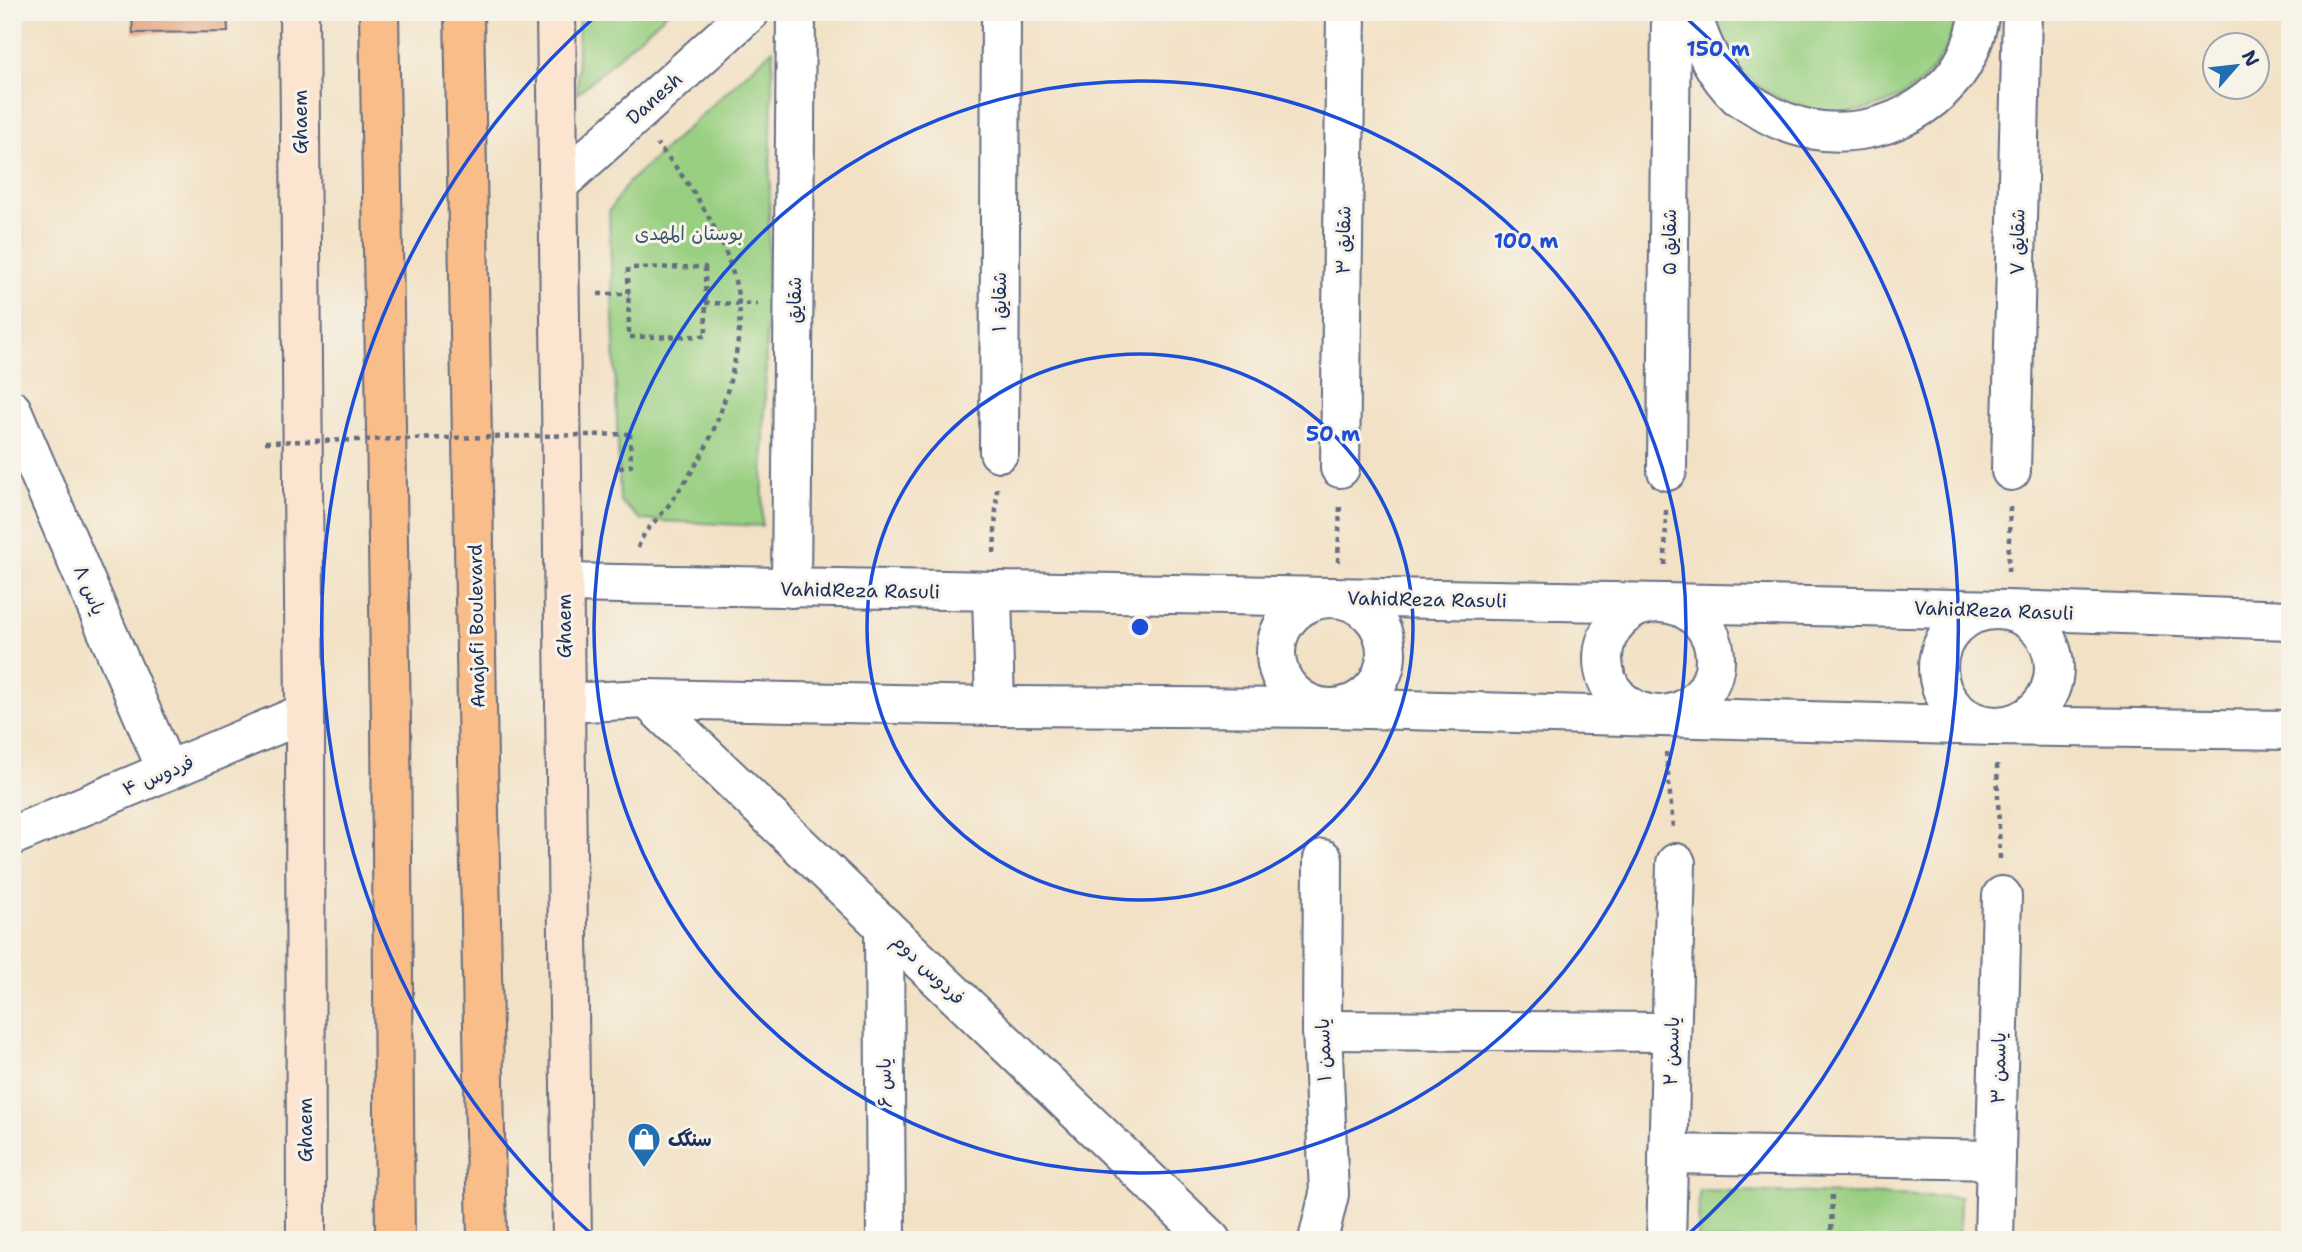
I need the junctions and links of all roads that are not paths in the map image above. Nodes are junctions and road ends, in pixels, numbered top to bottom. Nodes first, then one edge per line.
1 (299, 12) edge
2 (379, 12) edge
3 (464, 12) edge
4 (556, 12) edge
5 (750, 12) edge
6 (796, 12) edge
7 (1001, 12) edge
8 (1346, 12) edge
9 (1671, 12) edge
10 (1692, 12) edge
11 (1980, 12) edge
12 (2022, 12) edge
13 (558, 185) junction
14 (12, 410) edge
15 (999, 452) road end
16 (1340, 468) road end
17 (1667, 471) road end
18 (2011, 471) road end
19 (564, 583) junction
20 (791, 589) junction
21 (992, 593) junction
22 (1338, 597) junction
23 (1664, 603) junction
24 (2007, 610) junction
25 (2290, 620) edge
26 (647, 699) junction
27 (565, 703) junction
28 (995, 706) junction
29 (1330, 708) junction
30 (304, 713) junction
31 (1663, 716) junction
32 (1995, 726) junction
33 (2290, 730) edge
34 (167, 771) junction
35 (12, 836) edge
36 (1323, 859) dead end
37 (1676, 863) road end
38 (2002, 896) road end
39 (884, 926) junction
40 (1322, 1030) junction
41 (1671, 1032) junction
42 (1668, 1154) junction
43 (1996, 1160) junction
44 (306, 1240) edge
45 (396, 1240) edge
46 (487, 1240) edge
47 (572, 1240) edge
48 (886, 1240) edge
49 (1211, 1240) edge
50 (1318, 1240) edge
51 (1666, 1240) edge
52 (1994, 1240) edge

1 - 30 main road, Ghaem
2 - 45 main road
3 - 46 main road, Anajafi Boulevard
4 - 13 main road, Ghaem
5 - 13 street, Danesh
6 - 20 street, شقایق
7 - 15 street, شقایق ۱
8 - 16 street, شقایق ۳
9 - 17 street, شقایق ۵
10 - 11 street
12 - 18 street, شقایق ۷
13 - 19 main road, Ghaem
14 - 34 street, یاس ۸
19 - 20 street, VahidReza Rasuli
19 - 27 main road, Ghaem
20 - 21 street, VahidReza Rasuli
21 - 22 street, VahidReza Rasuli
21 - 28 street
22 - 23 street, VahidReza Rasuli
22 - 29 street
22 - 29 street
23 - 24 street, VahidReza Rasuli
23 - 31 street
23 - 31 street
24 - 25 street, VahidReza Rasuli
24 - 32 street
24 - 32 street
26 - 27 street
26 - 28 street
26 - 39 street, فردوس دوم
27 - 47 main road, Ghaem
28 - 29 street
29 - 31 street
30 - 34 street, فردوس ۴
30 - 44 main road, Ghaem
31 - 32 street
32 - 33 street
34 - 35 street, فردوس ۴
36 - 40 street, یاسمن ۱
37 - 41 street, یاسمن ۲
38 - 43 street, یاسمن ۳
39 - 48 street, یاس ۶
39 - 49 street, فردوس دوم
40 - 41 street
40 - 50 street, یاسمن ۱
41 - 42 street, یاسمن ۲
42 - 43 street
42 - 51 street, یاسمن ۲
43 - 52 street, یاسمن ۳

